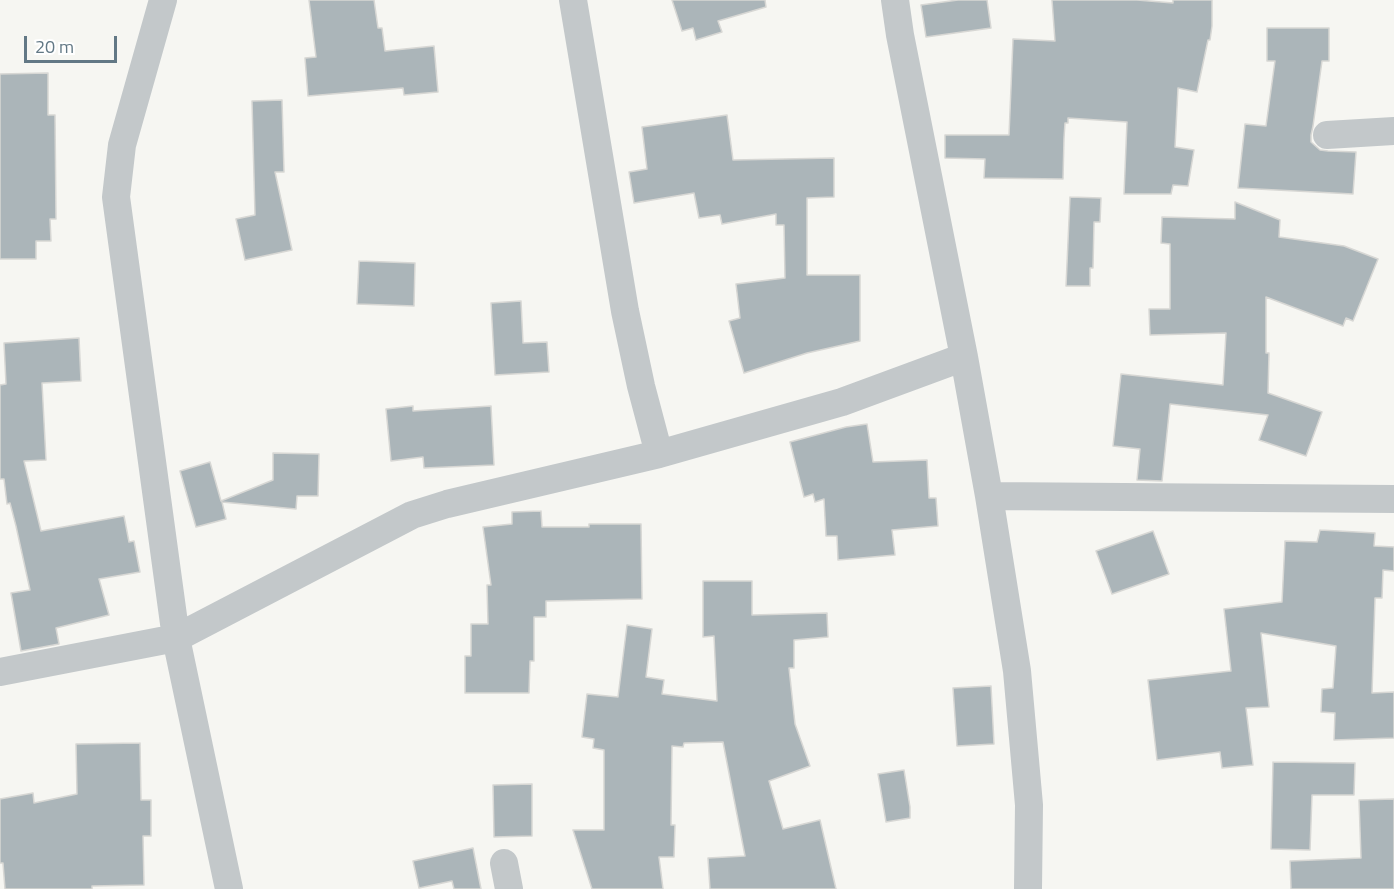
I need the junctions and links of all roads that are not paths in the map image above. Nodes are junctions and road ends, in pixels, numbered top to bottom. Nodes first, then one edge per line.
1 (164, 0) edge
2 (573, 0) edge
3 (895, 0) edge
4 (1394, 131) edge
5 (1327, 135) dead end
6 (964, 357) junction
7 (659, 454) junction
8 (989, 495) junction
9 (1394, 499) edge
10 (176, 638) junction
11 (0, 672) edge
12 (229, 889) edge
13 (1028, 889) edge

1 - 10 street
2 - 7 street
3 - 6 street
4 - 5 street
6 - 7 street
6 - 8 street
7 - 10 street
8 - 9 street
8 - 13 street
10 - 11 street
10 - 12 street

